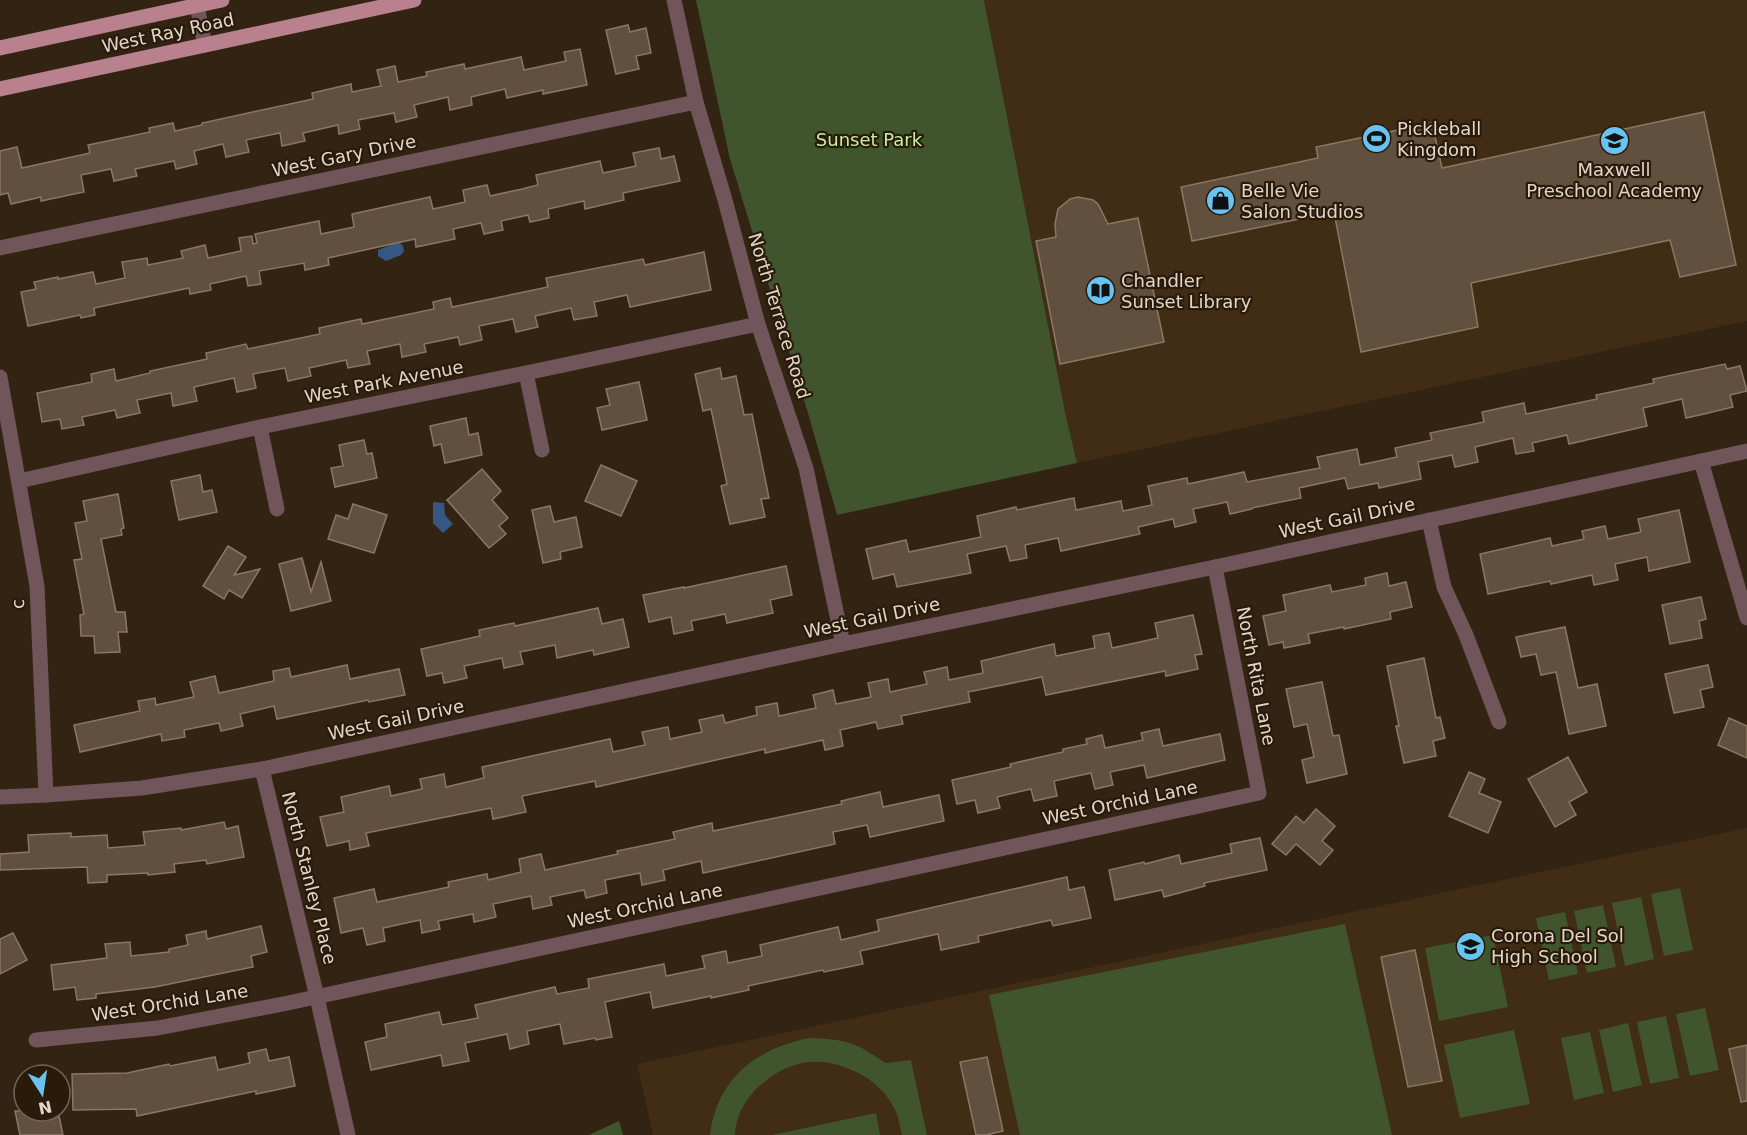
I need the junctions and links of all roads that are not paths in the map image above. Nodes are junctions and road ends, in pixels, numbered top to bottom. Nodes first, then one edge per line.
1 (222, 0) edge
2 (414, 0) edge
3 (674, 0) edge
4 (196, 2) edge
5 (205, 45) junction
6 (0, 48) edge
7 (0, 89) edge
8 (696, 102) junction
9 (0, 248) edge
10 (759, 324) junction
11 (526, 373) junction
12 (0, 377) edge
13 (260, 427) junction
14 (542, 450) dead end
15 (1747, 451) edge
16 (1701, 461) junction
17 (19, 481) junction
18 (277, 509) dead end
19 (1429, 520) junction
20 (1215, 567) junction
21 (1747, 618) edge
22 (843, 644) junction
23 (1499, 722) dead end
24 (262, 769) junction
25 (1259, 793) joint
26 (46, 795) junction
27 (0, 797) edge
28 (317, 997) junction
29 (36, 1040) dead end
30 (348, 1135) edge

1 - 4 main road, West Ray Road
2 - 5 main road, West Ray Road
3 - 8 street, North Terrace Road
4 - 5 street
4 - 6 main road, West Ray Road
5 - 7 main road, West Ray Road
8 - 9 street, West Gary Drive
8 - 10 street, North Terrace Road
10 - 11 street, West Park Avenue
10 - 22 street, North Terrace Road
11 - 13 street, West Park Avenue
11 - 14 street
12 - 17 street, c
13 - 17 street, West Park Avenue
13 - 18 street
15 - 16 street, West Gail Drive
16 - 19 street, West Gail Drive
16 - 21 street
17 - 26 street, c
19 - 20 street, West Gail Drive
19 - 23 street
20 - 22 street, West Gail Drive
20 - 25 street, North Rita Lane
22 - 24 street, West Gail Drive
24 - 26 street, West Gail Drive
24 - 28 street, North Stanley Place
25 - 28 street, West Orchid Lane
26 - 27 street, West Gail Drive
28 - 29 street, West Orchid Lane
28 - 30 street, North Stanley Place

